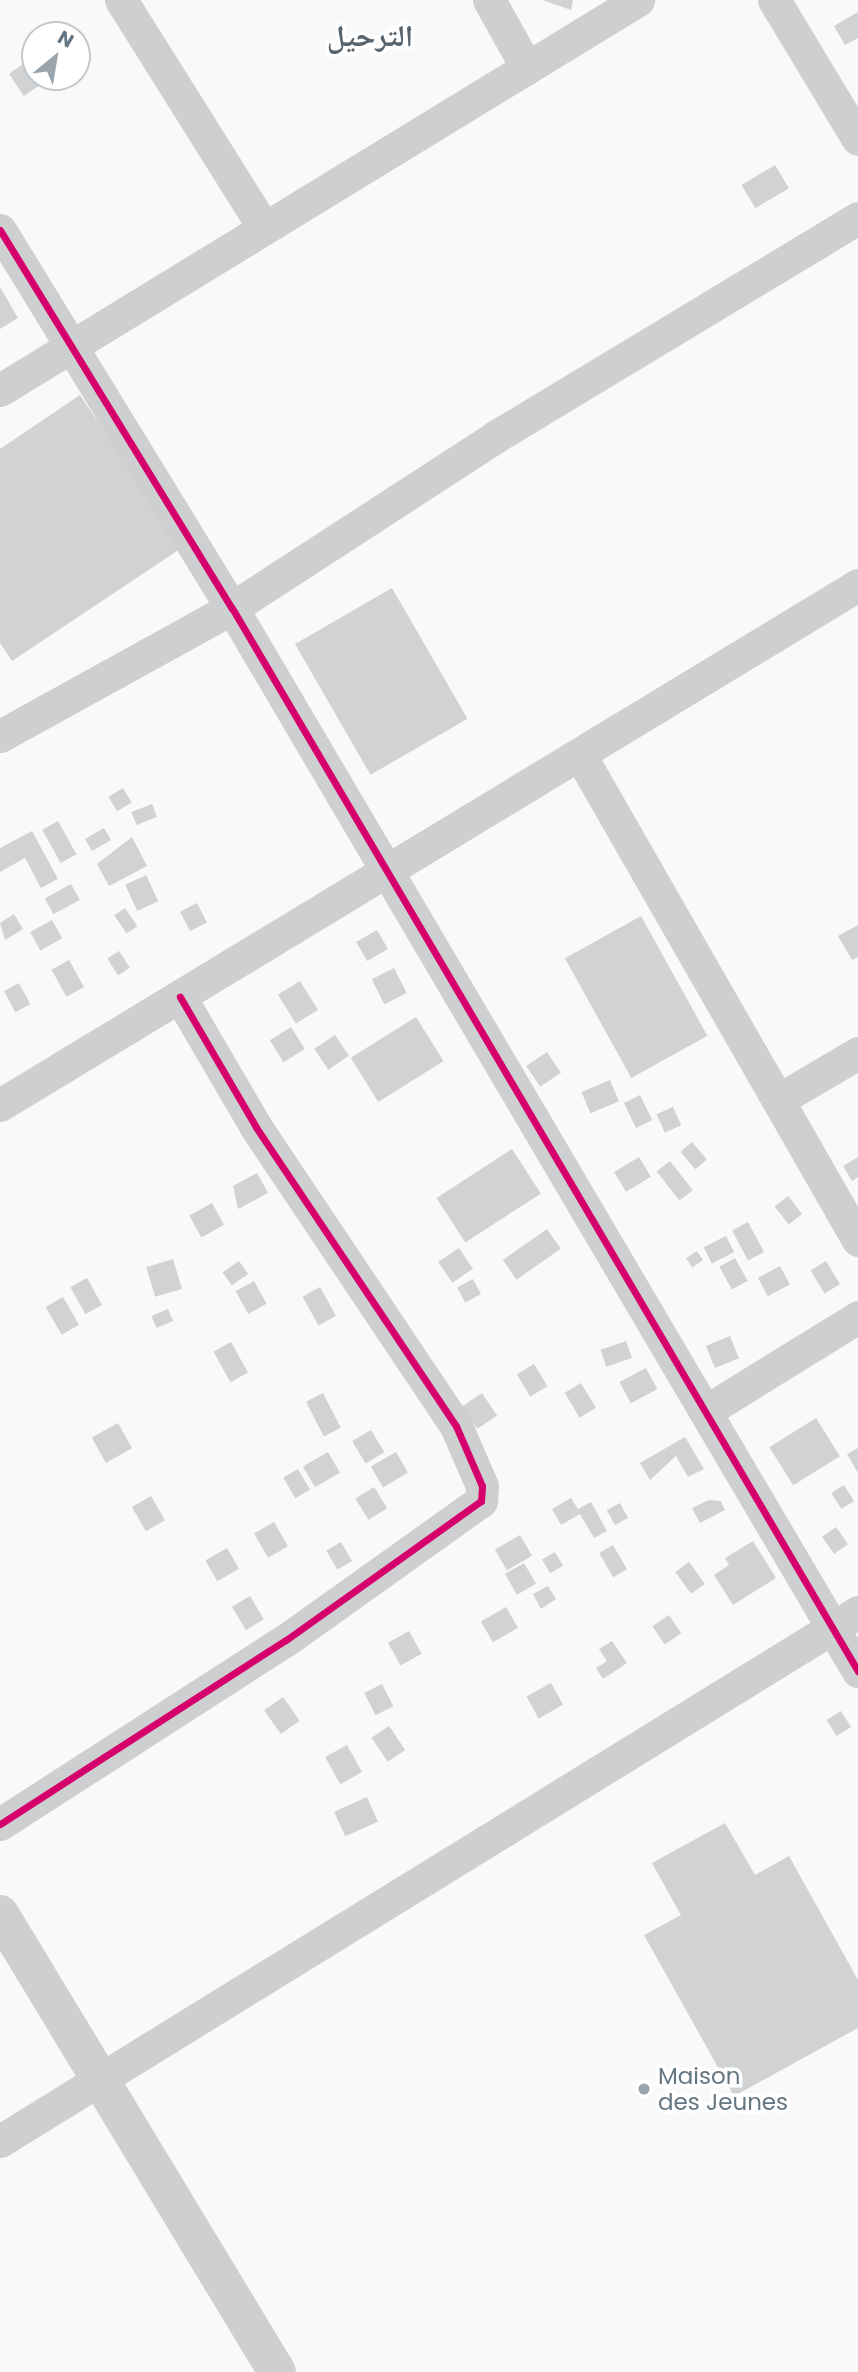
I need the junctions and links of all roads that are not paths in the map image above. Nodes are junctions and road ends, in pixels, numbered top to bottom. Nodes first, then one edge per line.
1 (121, 0) edge
2 (489, 0) edge
3 (638, 0) edge
4 (774, 0) edge
5 (527, 68) junction
6 (858, 139) edge
7 (858, 218) edge
8 (264, 228) junction
9 (0, 230) edge
10 (71, 347) junction
11 (0, 390) edge
12 (856, 591) edge
13 (232, 608) junction
14 (0, 736) edge
15 (580, 755) junction
16 (388, 872) junction
17 (180, 997) junction
18 (858, 1053) edge
19 (778, 1100) junction
20 (0, 1105) edge
21 (858, 1240) edge
22 (858, 1317) edge
23 (706, 1411) junction
24 (845, 1620) edge
25 (858, 1671) edge
26 (0, 1824) edge
27 (0, 1914) edge
28 (100, 2080) junction
29 (0, 2141) edge
30 (277, 2372) edge

1 - 8 street
2 - 5 street
3 - 5 street
4 - 6 street
5 - 8 street
7 - 13 street
8 - 10 street
9 - 10 street
10 - 11 street
10 - 13 street
12 - 15 street
13 - 14 street
13 - 16 street
15 - 16 street
15 - 19 street
16 - 17 street
16 - 23 street
17 - 20 street
17 - 26 street
18 - 19 street
19 - 21 street
22 - 23 street
23 - 24 street
24 - 25 street
24 - 28 street
27 - 28 street
28 - 29 street
28 - 30 street

